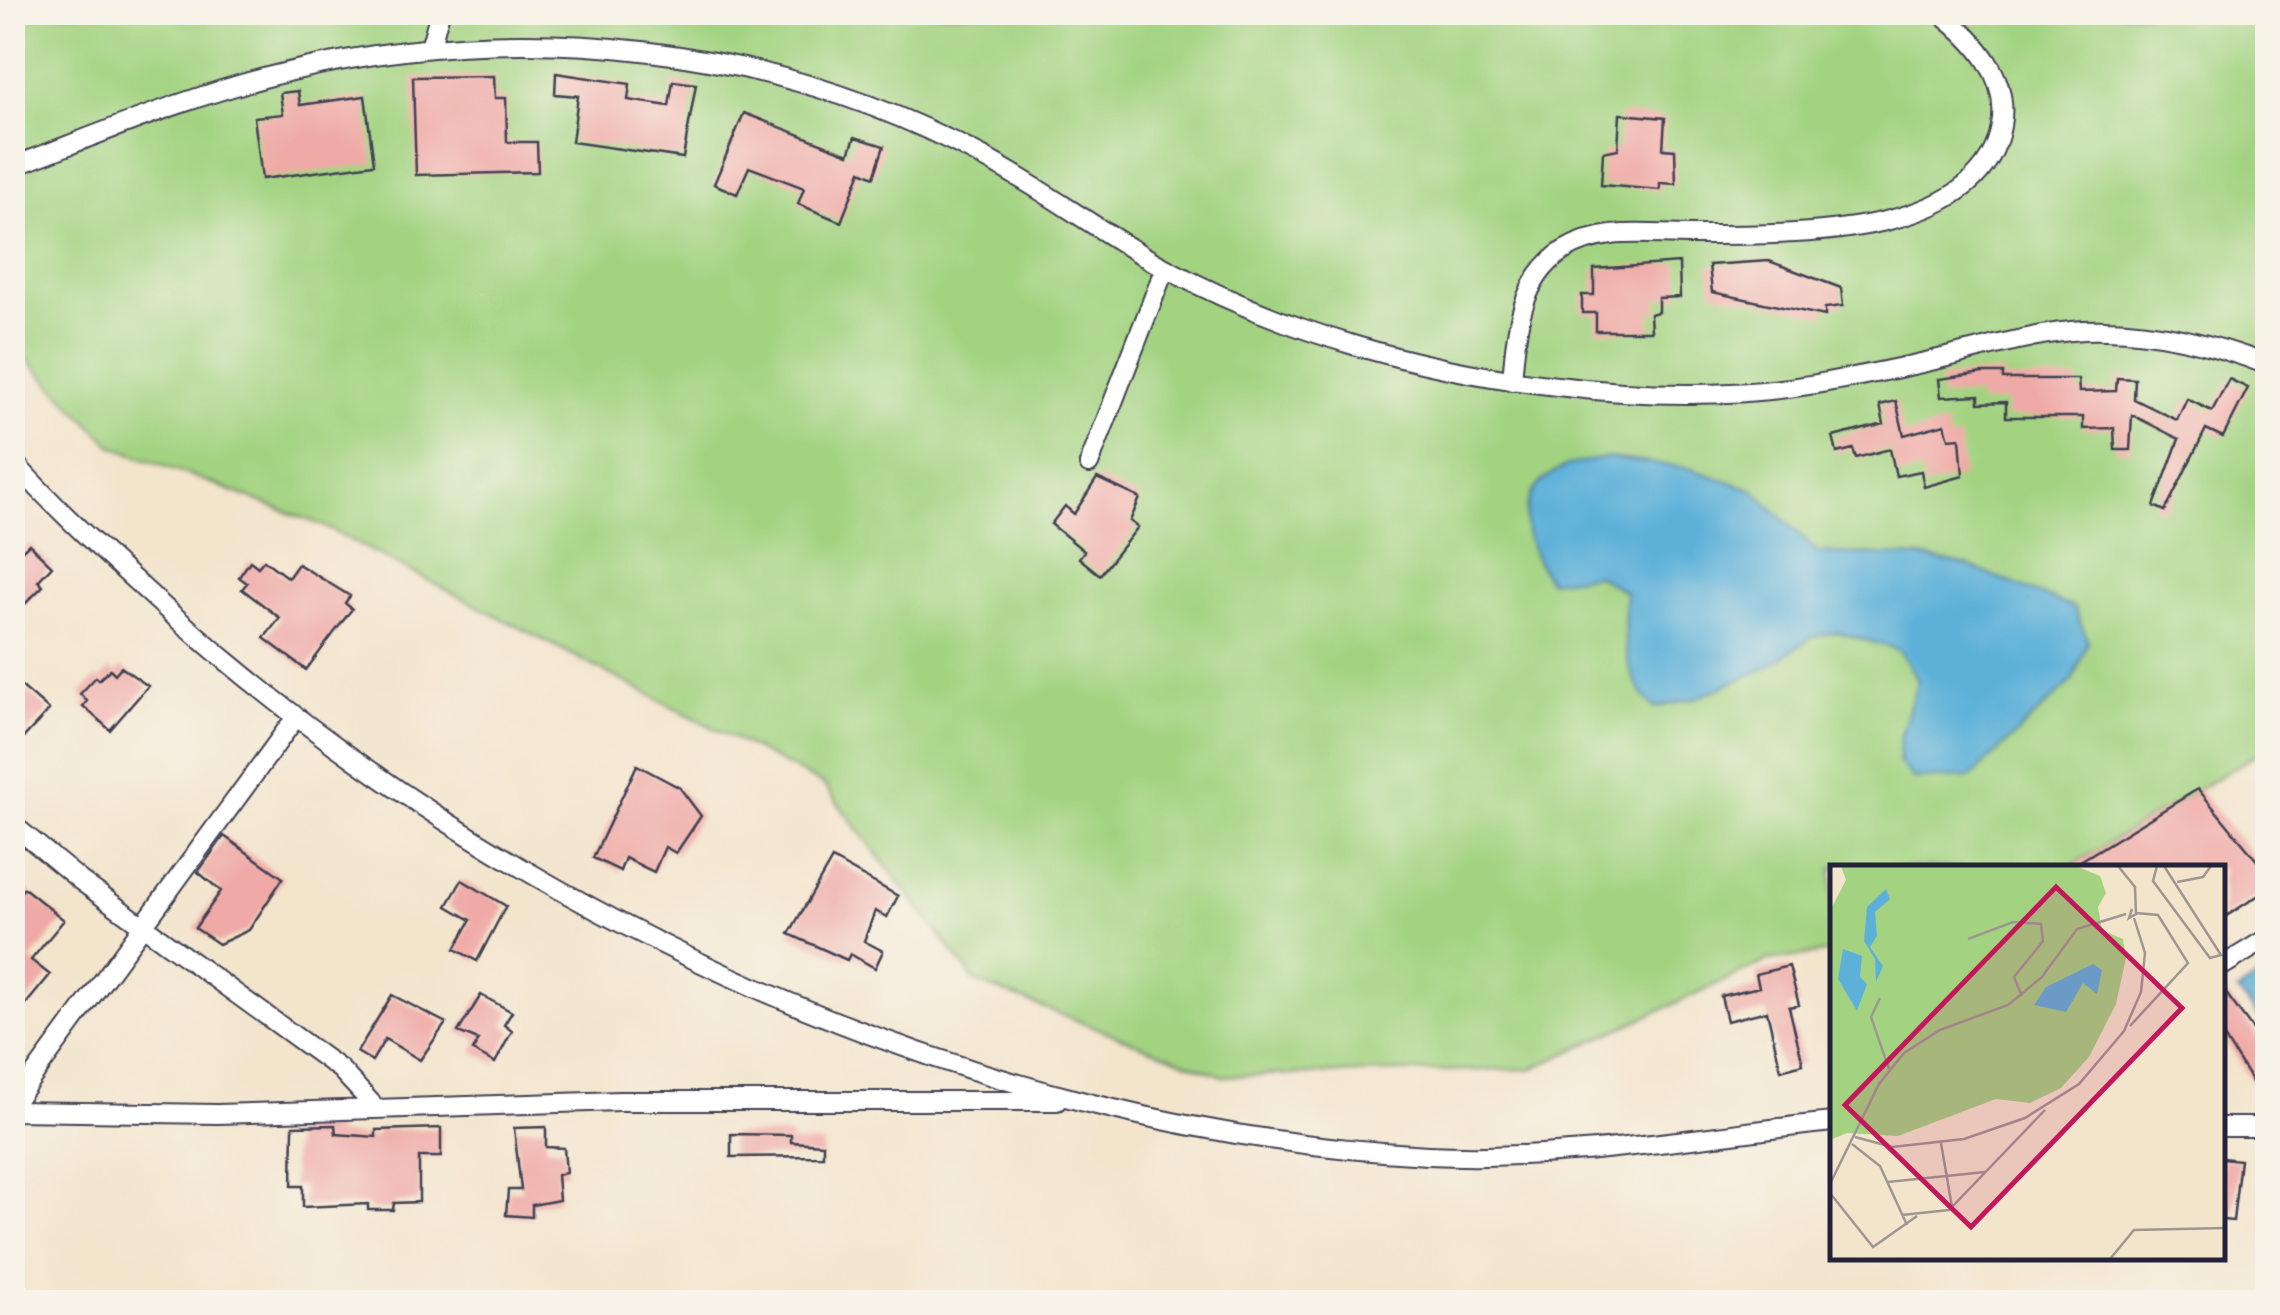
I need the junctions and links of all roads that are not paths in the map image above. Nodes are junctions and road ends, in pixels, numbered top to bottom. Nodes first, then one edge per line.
1 (440, 12) edge
2 (1939, 12) edge
3 (430, 48) junction
4 (12, 166) edge
5 (1164, 268) junction
6 (2268, 365) edge
7 (1512, 381) junction
8 (12, 460) edge
9 (1089, 464) dead end
10 (296, 717) junction
11 (12, 824) edge
12 (142, 924) junction
13 (2268, 938) edge
14 (2225, 964) edge
15 (1076, 1100) junction
16 (375, 1107) junction
17 (12, 1108) edge
18 (1830, 1122) edge
19 (2225, 1127) edge
20 (2268, 1127) edge

1 - 3 street
2 - 7 street
3 - 4 street
3 - 5 street
5 - 7 street
5 - 9 street
6 - 7 street
8 - 10 street
10 - 12 street
10 - 15 street
11 - 12 street
12 - 16 street
12 - 17 street
13 - 14 street
15 - 16 street
15 - 18 street
16 - 17 street
19 - 20 street

